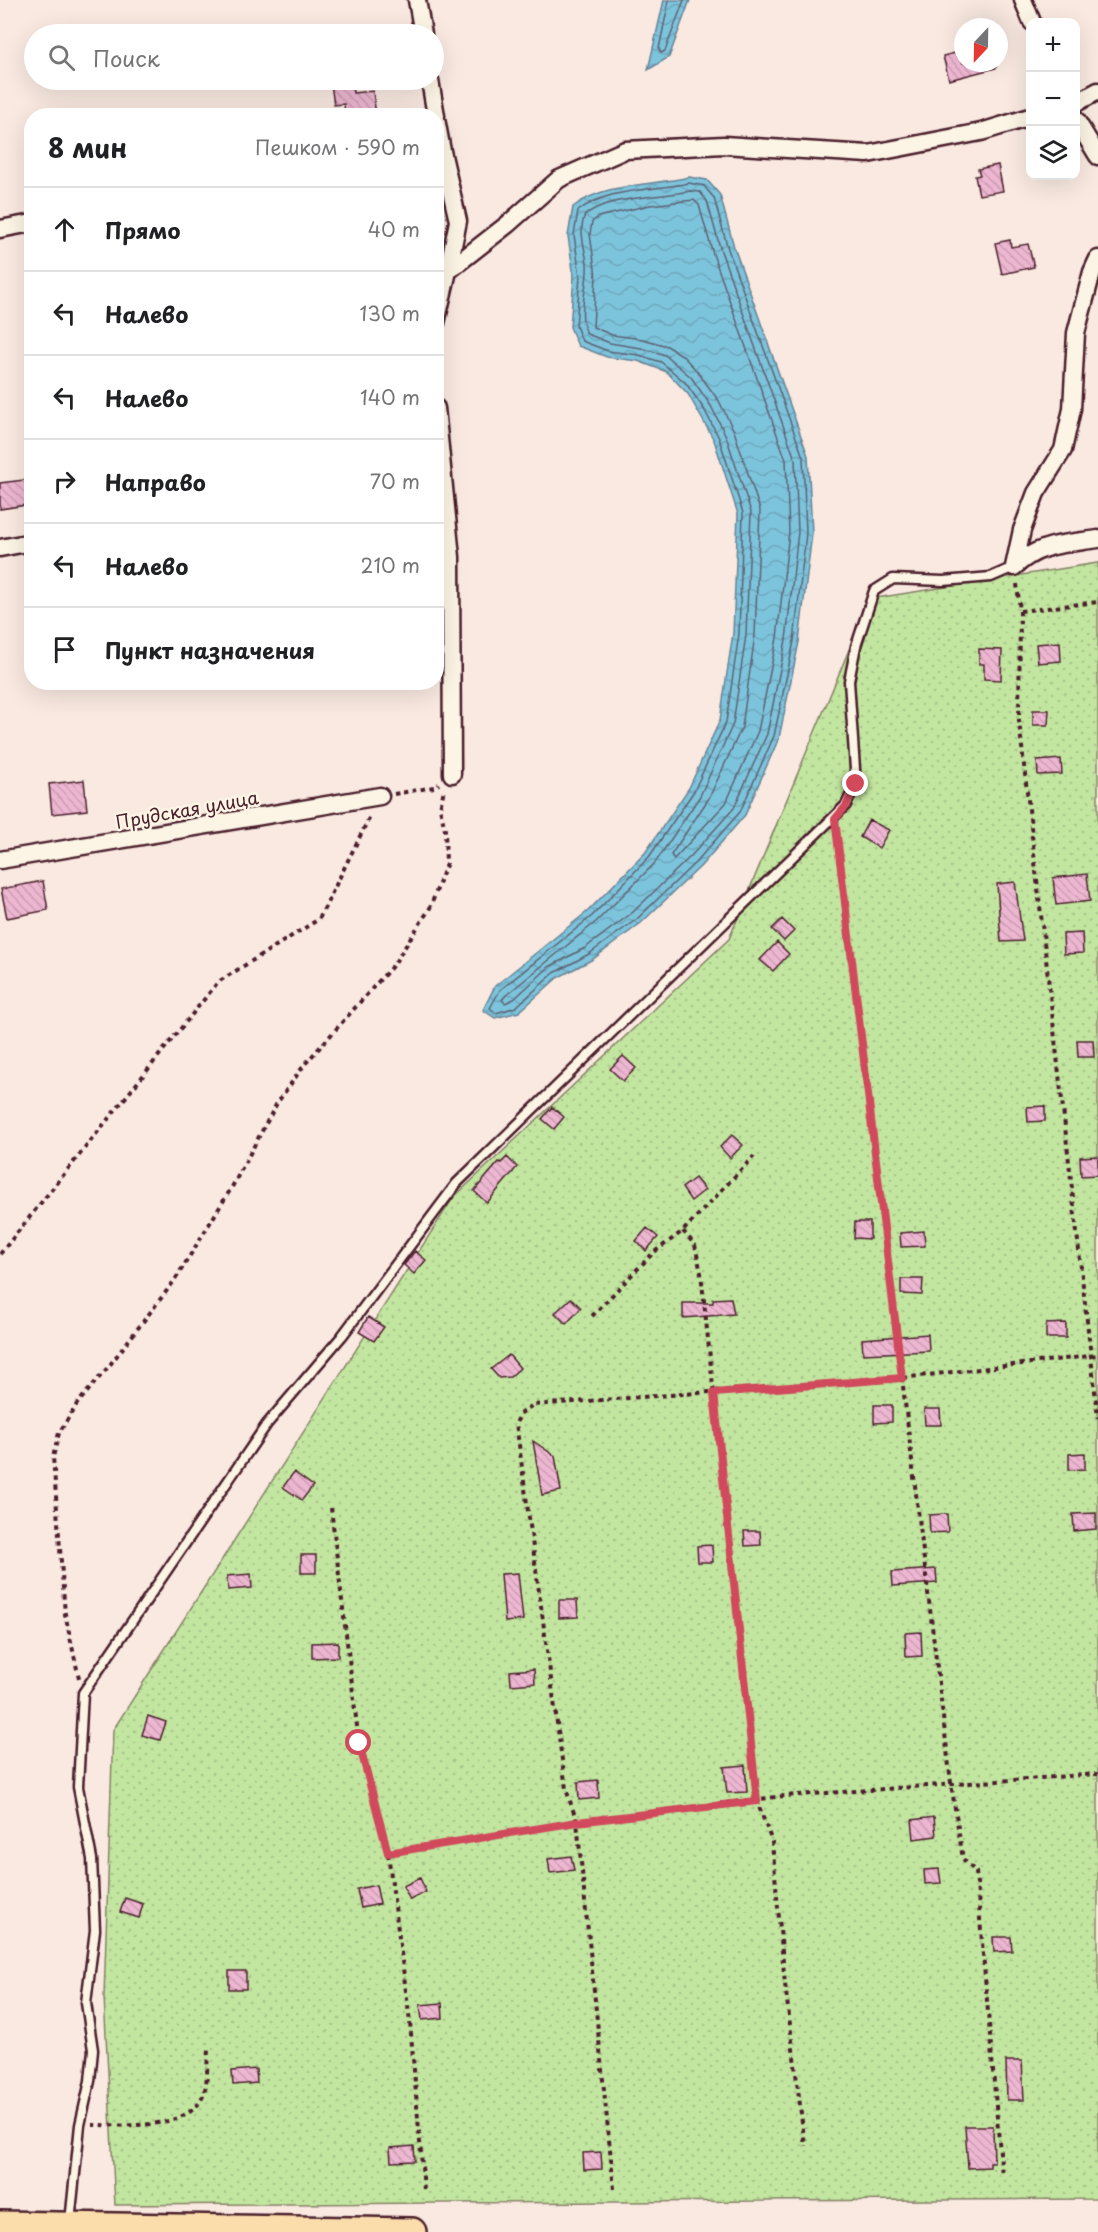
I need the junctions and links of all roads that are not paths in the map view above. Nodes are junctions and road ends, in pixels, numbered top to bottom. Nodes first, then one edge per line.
1 (417, 0) edge
2 (1023, 0) edge
3 (1030, 18) edge
4 (421, 24) edge
5 (432, 90) edge
6 (1098, 91) edge
7 (1080, 101) edge
8 (435, 108) edge
9 (1026, 118) edge
10 (1080, 126) edge
11 (1098, 156) edge
12 (444, 170) edge
13 (24, 225) edge
14 (0, 229) edge
15 (1098, 259) edge
16 (448, 272) junction
17 (444, 289) edge
18 (444, 505) edge
19 (1098, 539) edge
20 (24, 544) edge
21 (0, 548) edge
22 (1014, 567) junction
23 (452, 774) road end
24 (380, 796) road end
25 (0, 860) edge
26 (0, 2225) edge
27 (70, 2226) junction
28 (412, 2232) edge

1 - 4 street
2 - 3 street
5 - 8 street
6 - 7 street
9 - 16 street
10 - 11 street
12 - 16 street
13 - 14 street
15 - 22 street
16 - 17 street
18 - 23 street
19 - 22 street
20 - 21 street
22 - 27 lane
24 - 25 street, Прудская улица
26 - 27 highway
27 - 28 highway

